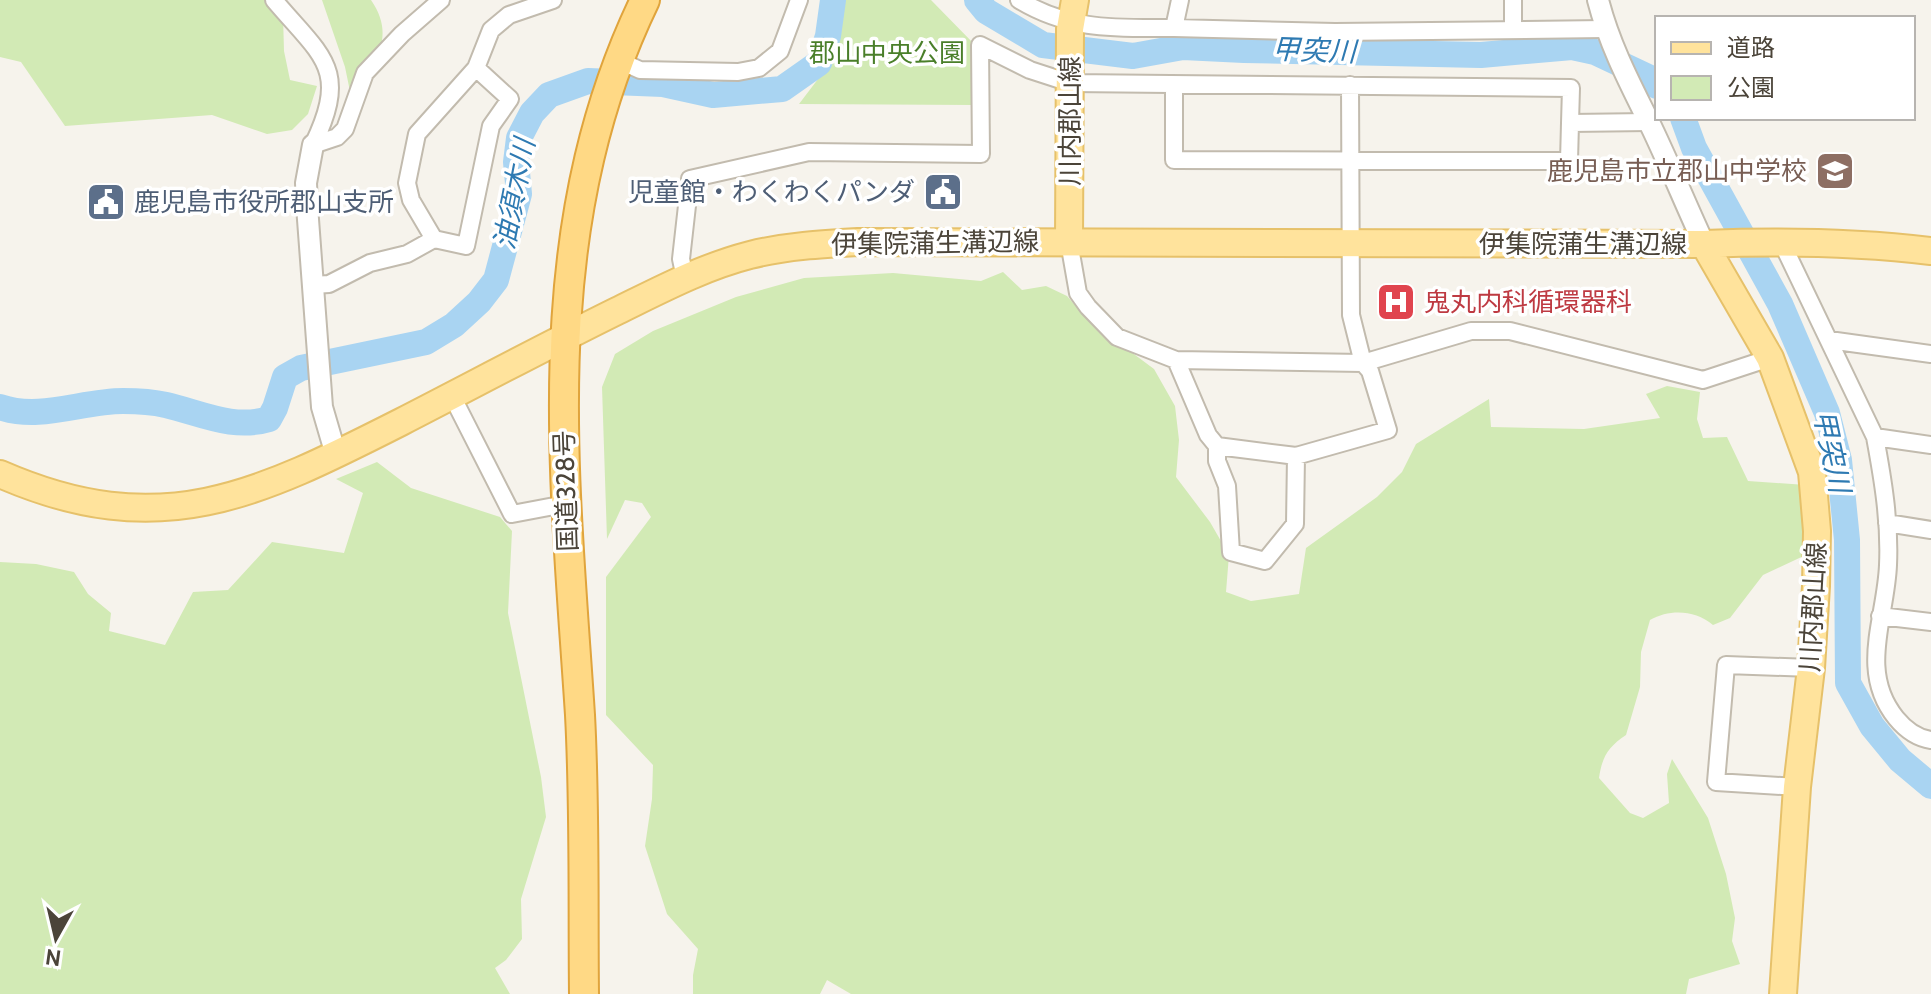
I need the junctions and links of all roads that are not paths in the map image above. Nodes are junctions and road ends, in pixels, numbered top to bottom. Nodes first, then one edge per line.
1 (274, 0) edge
2 (441, 0) edge
3 (553, 0) edge
4 (645, 0) edge
5 (799, 0) edge
6 (1019, 0) edge
7 (1180, 0) edge
8 (1513, 0) edge
9 (1598, 0) edge
10 (1072, 17) edge
11 (1174, 28) junction
12 (1513, 29) junction
13 (1605, 29) junction
14 (618, 64) junction
15 (476, 68) junction
16 (1070, 79) junction
17 (1350, 85) junction
18 (1174, 86) junction
19 (1649, 122) junction
20 (1570, 123) junction
21 (313, 145) junction
22 (1349, 159) junction
23 (434, 239) junction
24 (1778, 241) junction
25 (1069, 242) junction
26 (1350, 243) junction
27 (1704, 244) junction
28 (1931, 251) edge
29 (685, 278) junction
30 (313, 285) junction
31 (564, 338) junction
32 (1829, 340) junction
33 (1931, 354) edge
34 (1770, 358) junction
35 (1176, 360) junction
36 (1363, 363) junction
37 (452, 396) junction
38 (1875, 437) junction
39 (1931, 445) edge
40 (1217, 446) junction
41 (336, 455) junction
42 (1296, 456) junction
43 (0, 474) edge
44 (565, 504) junction
45 (1887, 523) junction
46 (1931, 530) edge
47 (1880, 616) junction
48 (1931, 622) edge
49 (1811, 668) junction
50 (1928, 742) edge
51 (1797, 787) junction
52 (584, 994) edge
53 (1783, 994) edge

1 - 21 street
2 - 21 street
3 - 15 street
4 - 14 highway, 国道328号
5 - 14 street
6 - 10 street
7 - 11 street
8 - 12 street
9 - 13 street
10 - 11 street
10 - 16 main road, 川内郡山線
11 - 12 street
12 - 13 street
13 - 19 street
14 - 31 highway, 国道328号
15 - 23 street
15 - 23 street
16 - 18 street
16 - 25 main road, 川内郡山線
16 - 29 street
17 - 18 street
17 - 20 street
17 - 22 street
18 - 22 street
19 - 20 street
19 - 27 street
20 - 22 street
21 - 30 street
22 - 26 street
23 - 30 street
24 - 27 main road, 伊集院蒲生溝辺線
24 - 28 main road, 伊集院蒲生溝辺線
24 - 32 street
25 - 26 main road, 伊集院蒲生溝辺線
25 - 29 main road, 伊集院蒲生溝辺線
25 - 35 street
26 - 27 main road, 伊集院蒲生溝辺線
26 - 36 street
27 - 34 main road, 川内郡山線
29 - 31 main road, 伊集院蒲生溝辺線
30 - 41 street
31 - 37 main road, 伊集院蒲生溝辺線
31 - 44 highway, 国道328号
32 - 33 street
32 - 38 street
34 - 36 street
34 - 49 main road, 川内郡山線
35 - 36 street
35 - 40 street
36 - 42 street
37 - 41 main road, 伊集院蒲生溝辺線
37 - 44 street
38 - 39 street
38 - 45 street
40 - 42 street
40 - 42 street
41 - 43 main road, 伊集院蒲生溝辺線
44 - 52 highway, 国道328号
45 - 46 street
45 - 47 street
47 - 48 street
47 - 50 street
49 - 51 main road, 川内郡山線
49 - 51 street
51 - 53 main road, 川内郡山線

